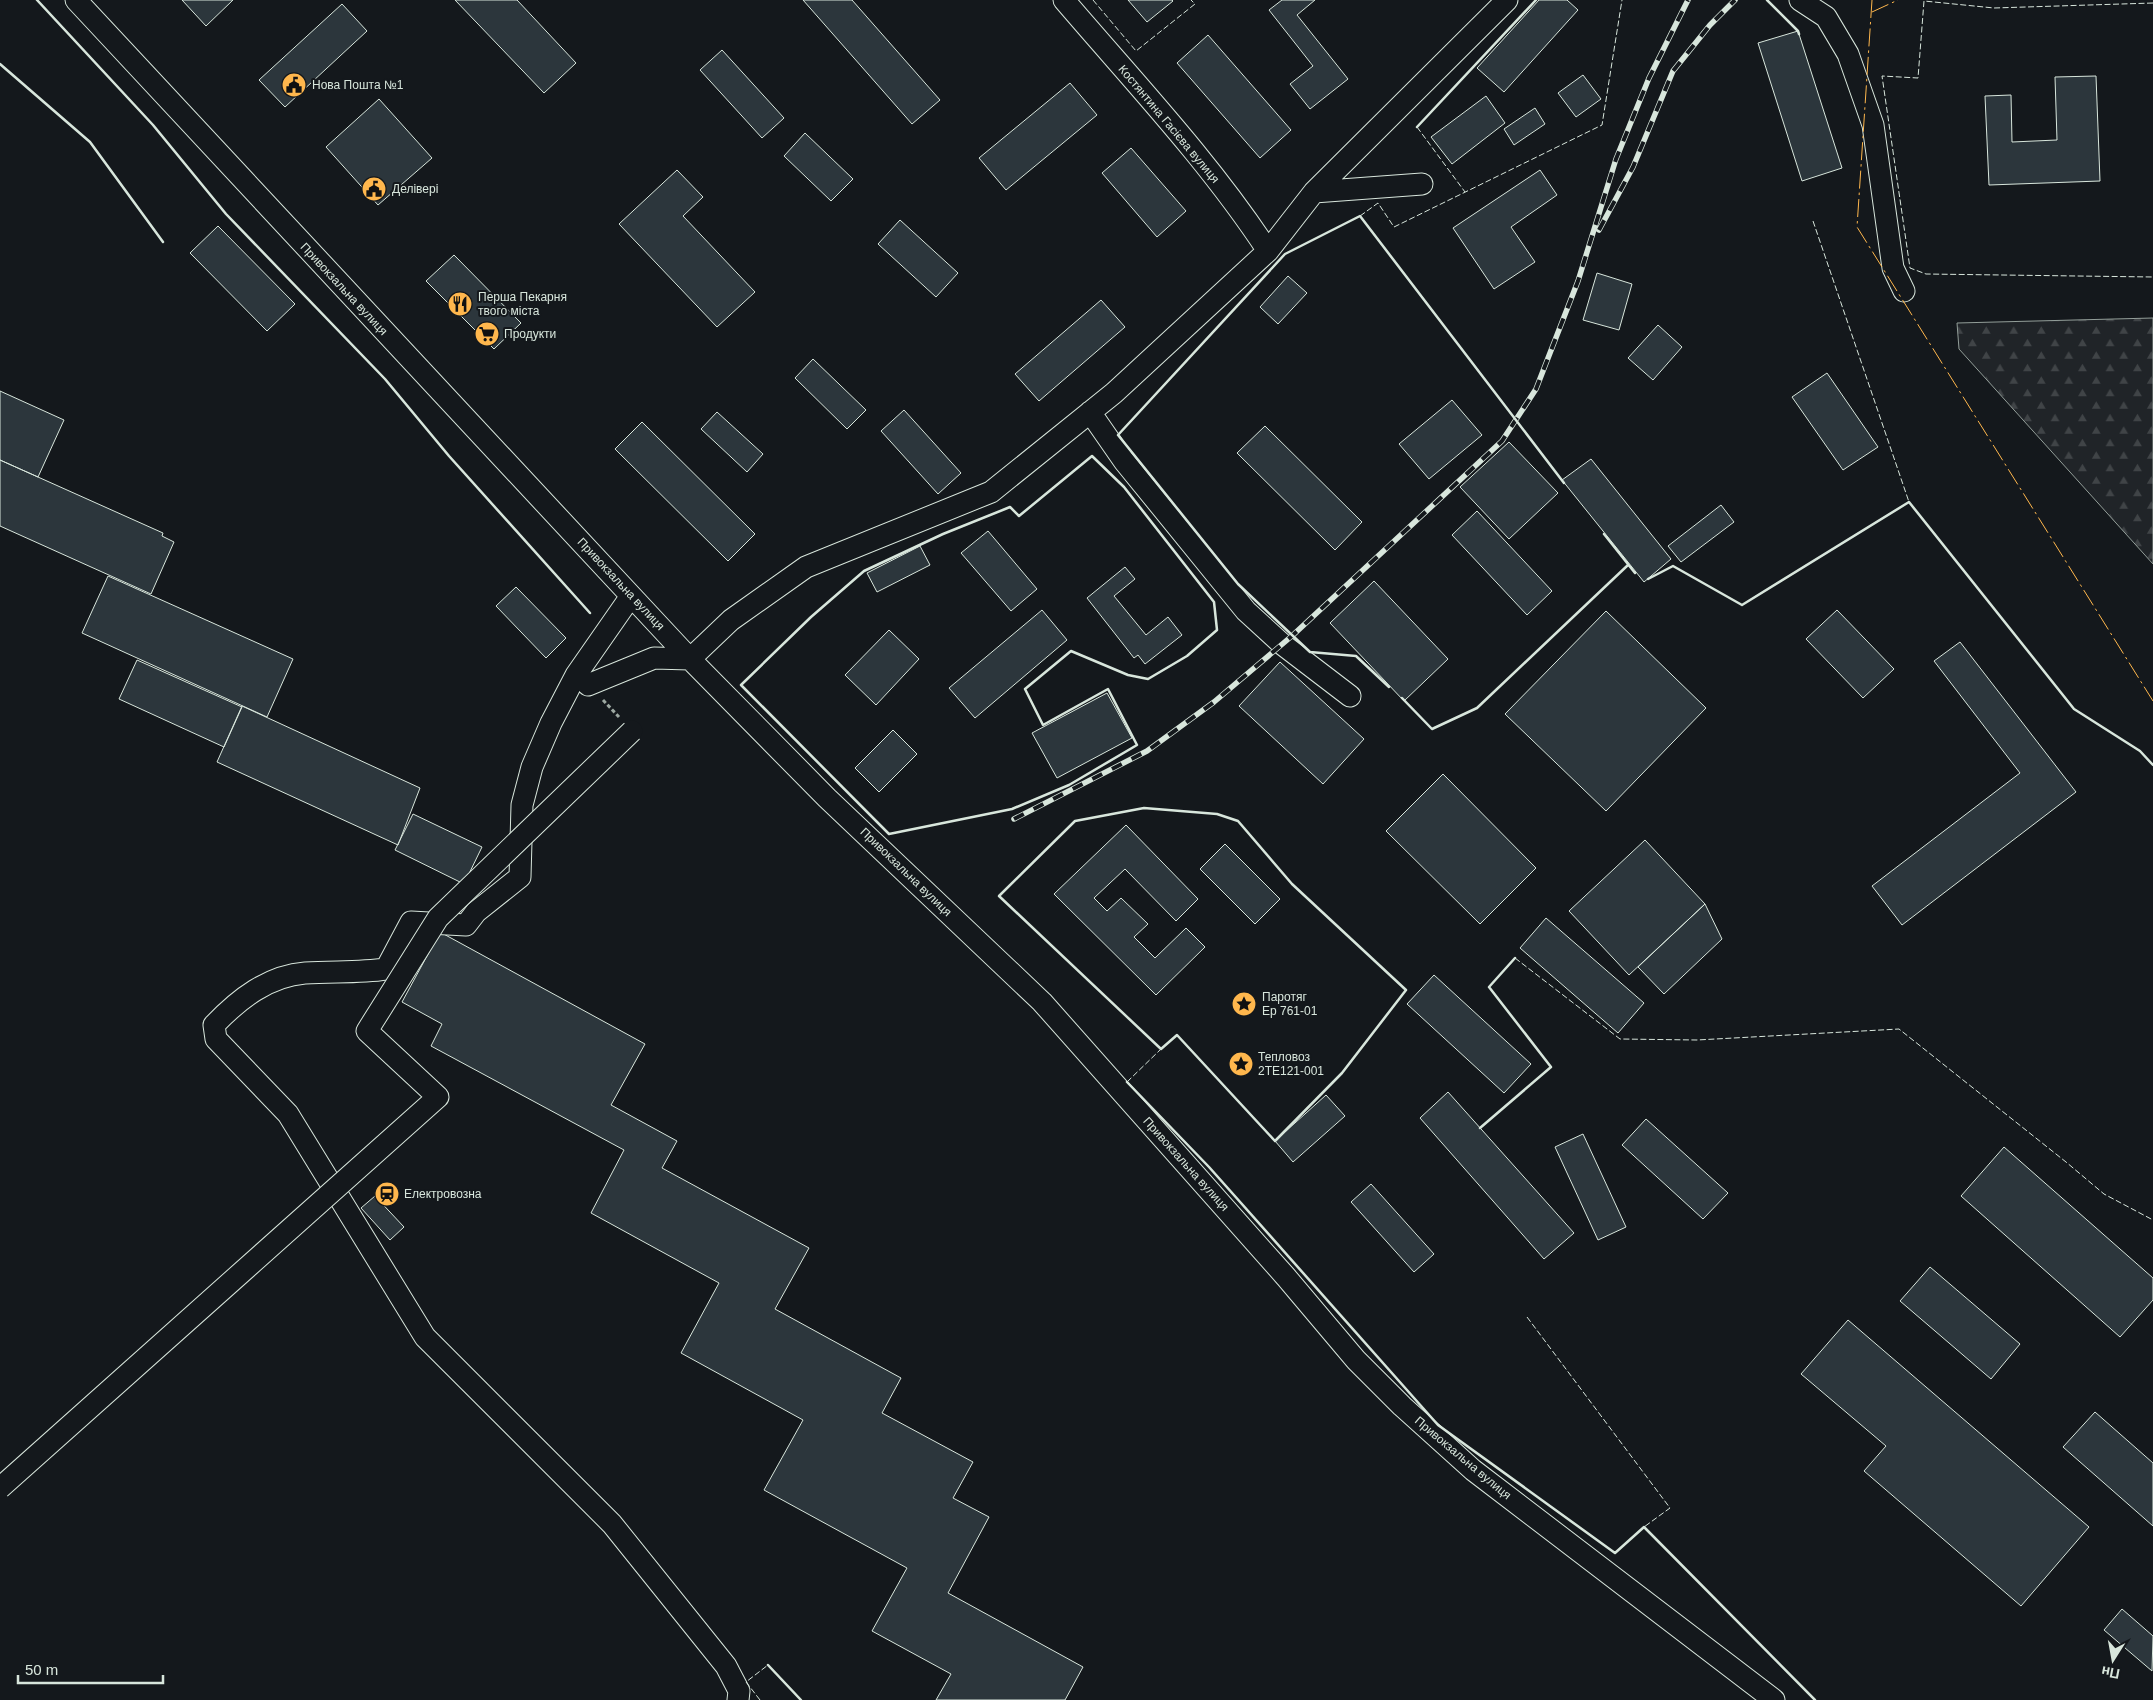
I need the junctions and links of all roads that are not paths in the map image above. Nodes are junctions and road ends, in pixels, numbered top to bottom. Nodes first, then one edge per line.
1 (76, 0) edge
2 (1064, 0) edge
3 (1507, 0) edge
4 (1800, 0) edge
5 (1422, 184) dead end
6 (1314, 192) junction
7 (1268, 251) junction
8 (1904, 291) dead end
9 (1090, 412) junction
10 (632, 596) junction
11 (690, 659) junction
12 (588, 685) road end
13 (1350, 696) dead end
14 (632, 731) road end
15 (0, 1488) edge
16 (738, 1700) edge
17 (1774, 1700) edge

1 - 10 street, Привокзальна вулиця
2 - 7 street, Костянтина Гасієва вулиця
3 - 6 street
4 - 8 street
5 - 6 street
6 - 7 street
7 - 9 street
9 - 11 street
9 - 13 street
10 - 11 street, Привокзальна вулиця
10 - 16 street
11 - 12 street
11 - 17 street, Привокзальна вулиця
14 - 15 street, bridge

